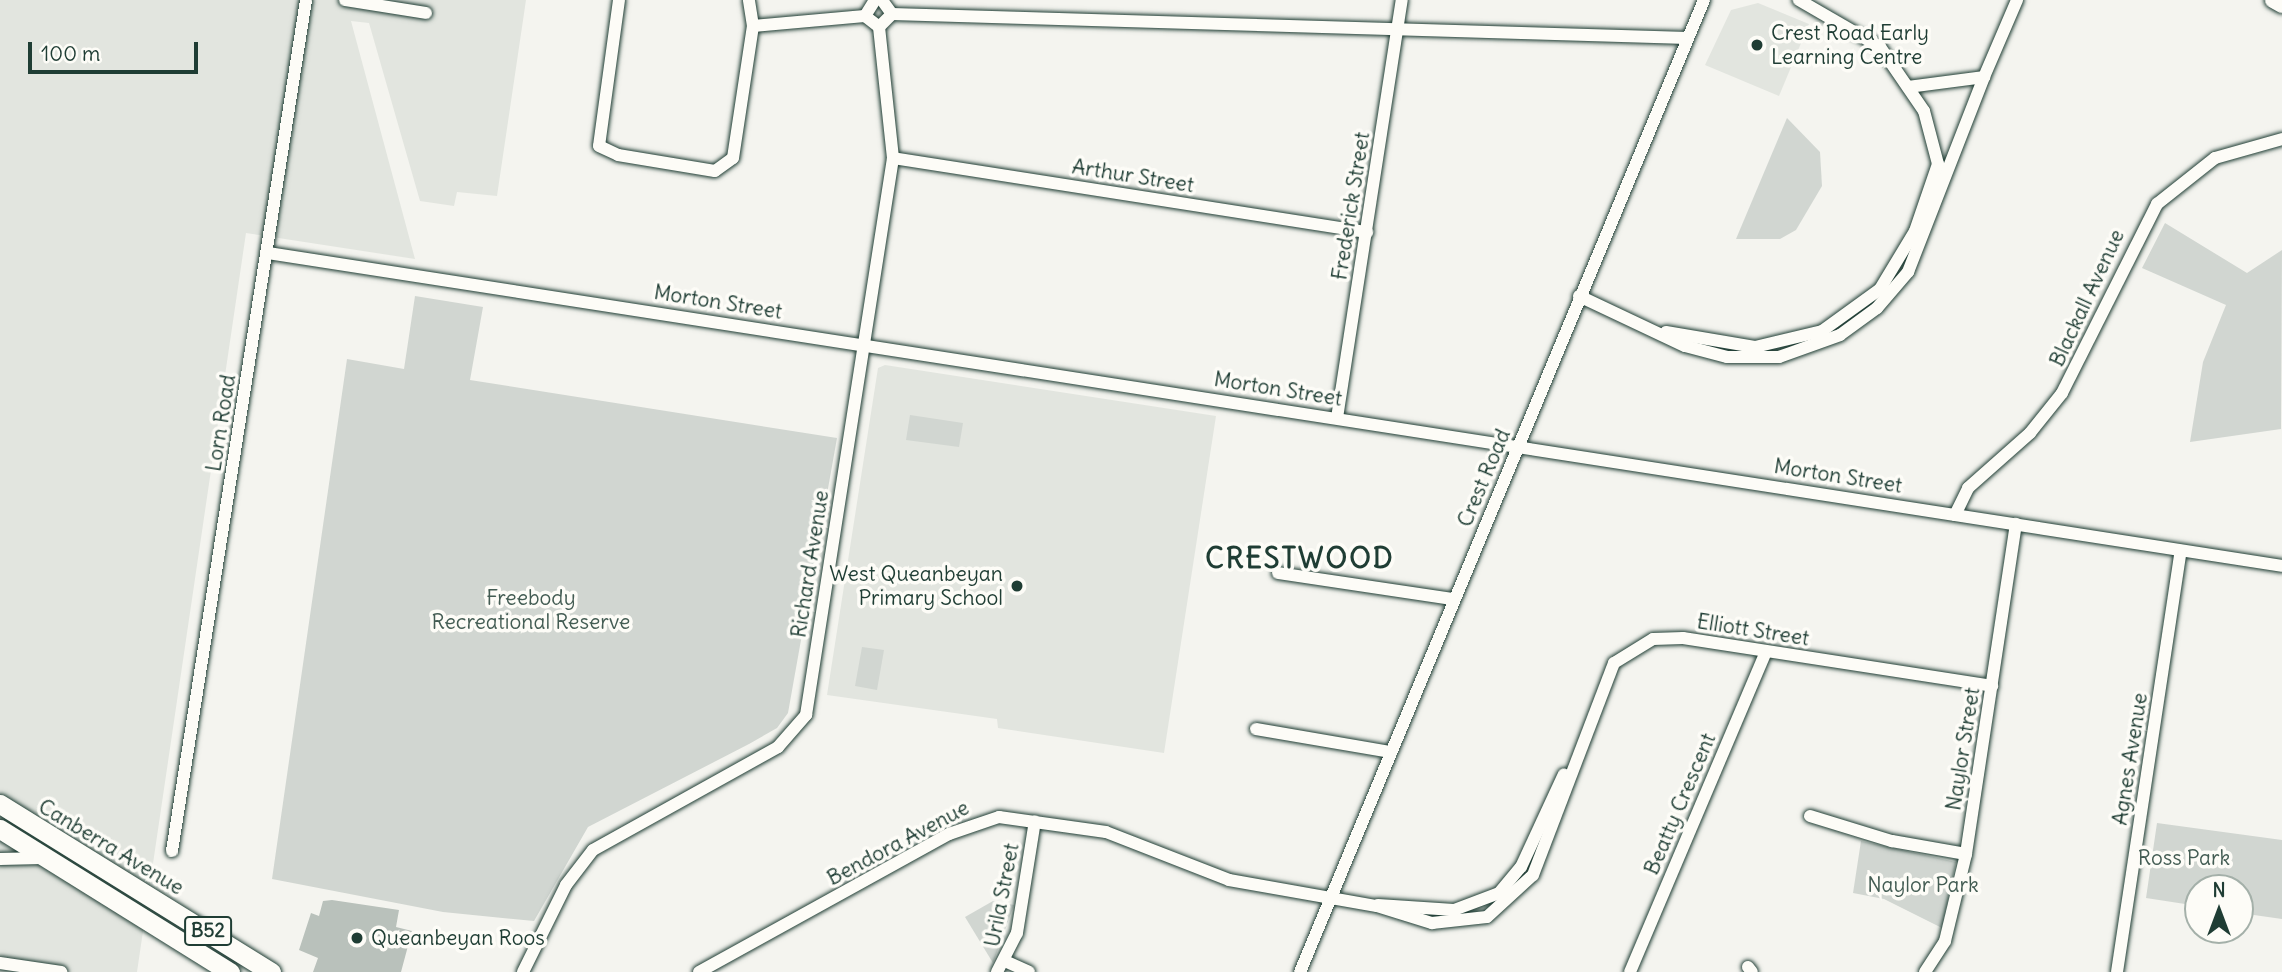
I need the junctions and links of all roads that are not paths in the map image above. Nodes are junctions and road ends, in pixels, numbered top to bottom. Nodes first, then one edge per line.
1 (306, 0) edge
2 (345, 0) edge
3 (619, 0) edge
4 (749, 0) edge
5 (875, 0) edge
6 (882, 0) edge
7 (1402, 0) edge
8 (1704, 0) edge
9 (1800, 0) edge
10 (2017, 0) edge
11 (2273, 0) edge
12 (2282, 5) edge
13 (426, 13) dead end
14 (892, 14) junction
15 (865, 16) junction
16 (753, 26) junction
17 (879, 27) junction
18 (1398, 29) junction
19 (1688, 38) junction
20 (1894, 62) junction
21 (1984, 77) junction
22 (1947, 79) junction
23 (1908, 87) junction
24 (2282, 139) edge
25 (1955, 148) junction
26 (893, 158) junction
27 (1937, 167) junction
28 (1367, 232) junction
29 (268, 253) junction
30 (1579, 296) junction
31 (1666, 332) junction
32 (863, 344) junction
33 (1337, 418) junction
34 (1519, 446) junction
35 (1955, 515) junction
36 (2016, 524) junction
37 (2181, 551) junction
38 (2282, 566) edge
39 (1278, 573) dead end
40 (1453, 599) junction
41 (1766, 652) junction
42 (1992, 686) junction
43 (1256, 729) dead end
44 (1391, 752) junction
45 (1810, 816) dead end
46 (1035, 821) junction
47 (5, 824) edge
48 (172, 852) dead end
49 (1966, 854) junction
50 (46, 858) junction
51 (0, 859) edge
52 (1330, 896) junction
53 (0, 962) edge
54 (1007, 962) junction
55 (61, 972) edge
56 (230, 972) edge
57 (271, 972) edge
58 (523, 972) edge
59 (699, 972) edge
60 (997, 972) edge
61 (1029, 972) edge
62 (1300, 972) edge
63 (1630, 972) edge
64 (1925, 972) edge
65 (2117, 972) edge

1 - 29 street, Lorn Road
2 - 13 street
3 - 16 street
4 - 16 street
5 - 15 street
6 - 14 street
7 - 18 street, Frederick Street
8 - 19 street, Crest Road
9 - 20 street
10 - 21 street
11 - 12 main road
14 - 17 street
14 - 18 street
15 - 16 street
15 - 17 street
17 - 26 street, Richard Avenue
18 - 19 street
18 - 28 street, Frederick Street
19 - 30 street, Crest Road
20 - 22 street
20 - 23 street
21 - 22 street
21 - 25 street
22 - 23 street
23 - 27 street
24 - 35 street, Blackall Avenue
25 - 27 street
25 - 31 street
26 - 28 street, Arthur Street
26 - 32 street, Richard Avenue
27 - 31 street
28 - 33 street, Frederick Street
29 - 32 street, Morton Street
29 - 48 street, Lorn Road
30 - 31 street
30 - 34 street, Crest Road
32 - 33 street, Morton Street
32 - 58 street, Richard Avenue
33 - 34 street, Morton Street
34 - 35 street, Morton Street
34 - 40 street, Crest Road
35 - 36 street, Morton Street
36 - 37 street, Morton Street
36 - 42 street, Naylor Street
37 - 38 street, Morton Street
37 - 65 street, Agnes Avenue
39 - 40 street
40 - 44 street, Crest Road
41 - 42 street, Elliott Street
41 - 52 street, Elliott Street
41 - 63 street, Beatty Crescent
42 - 49 street, Naylor Street
43 - 44 street
44 - 52 street, Crest Road
45 - 49 street
46 - 52 street, Bendora Avenue
46 - 54 street, Urila Street
46 - 59 street, Bendora Avenue
47 - 50 highway, Canberra Avenue / B52
47 - 57 highway, Canberra Avenue / B52
49 - 64 street, Naylor Street
50 - 51 street
50 - 56 highway, Canberra Avenue / B52
52 - 62 street, Crest Road
53 - 55 street
54 - 60 street, Urila Street
54 - 61 street

